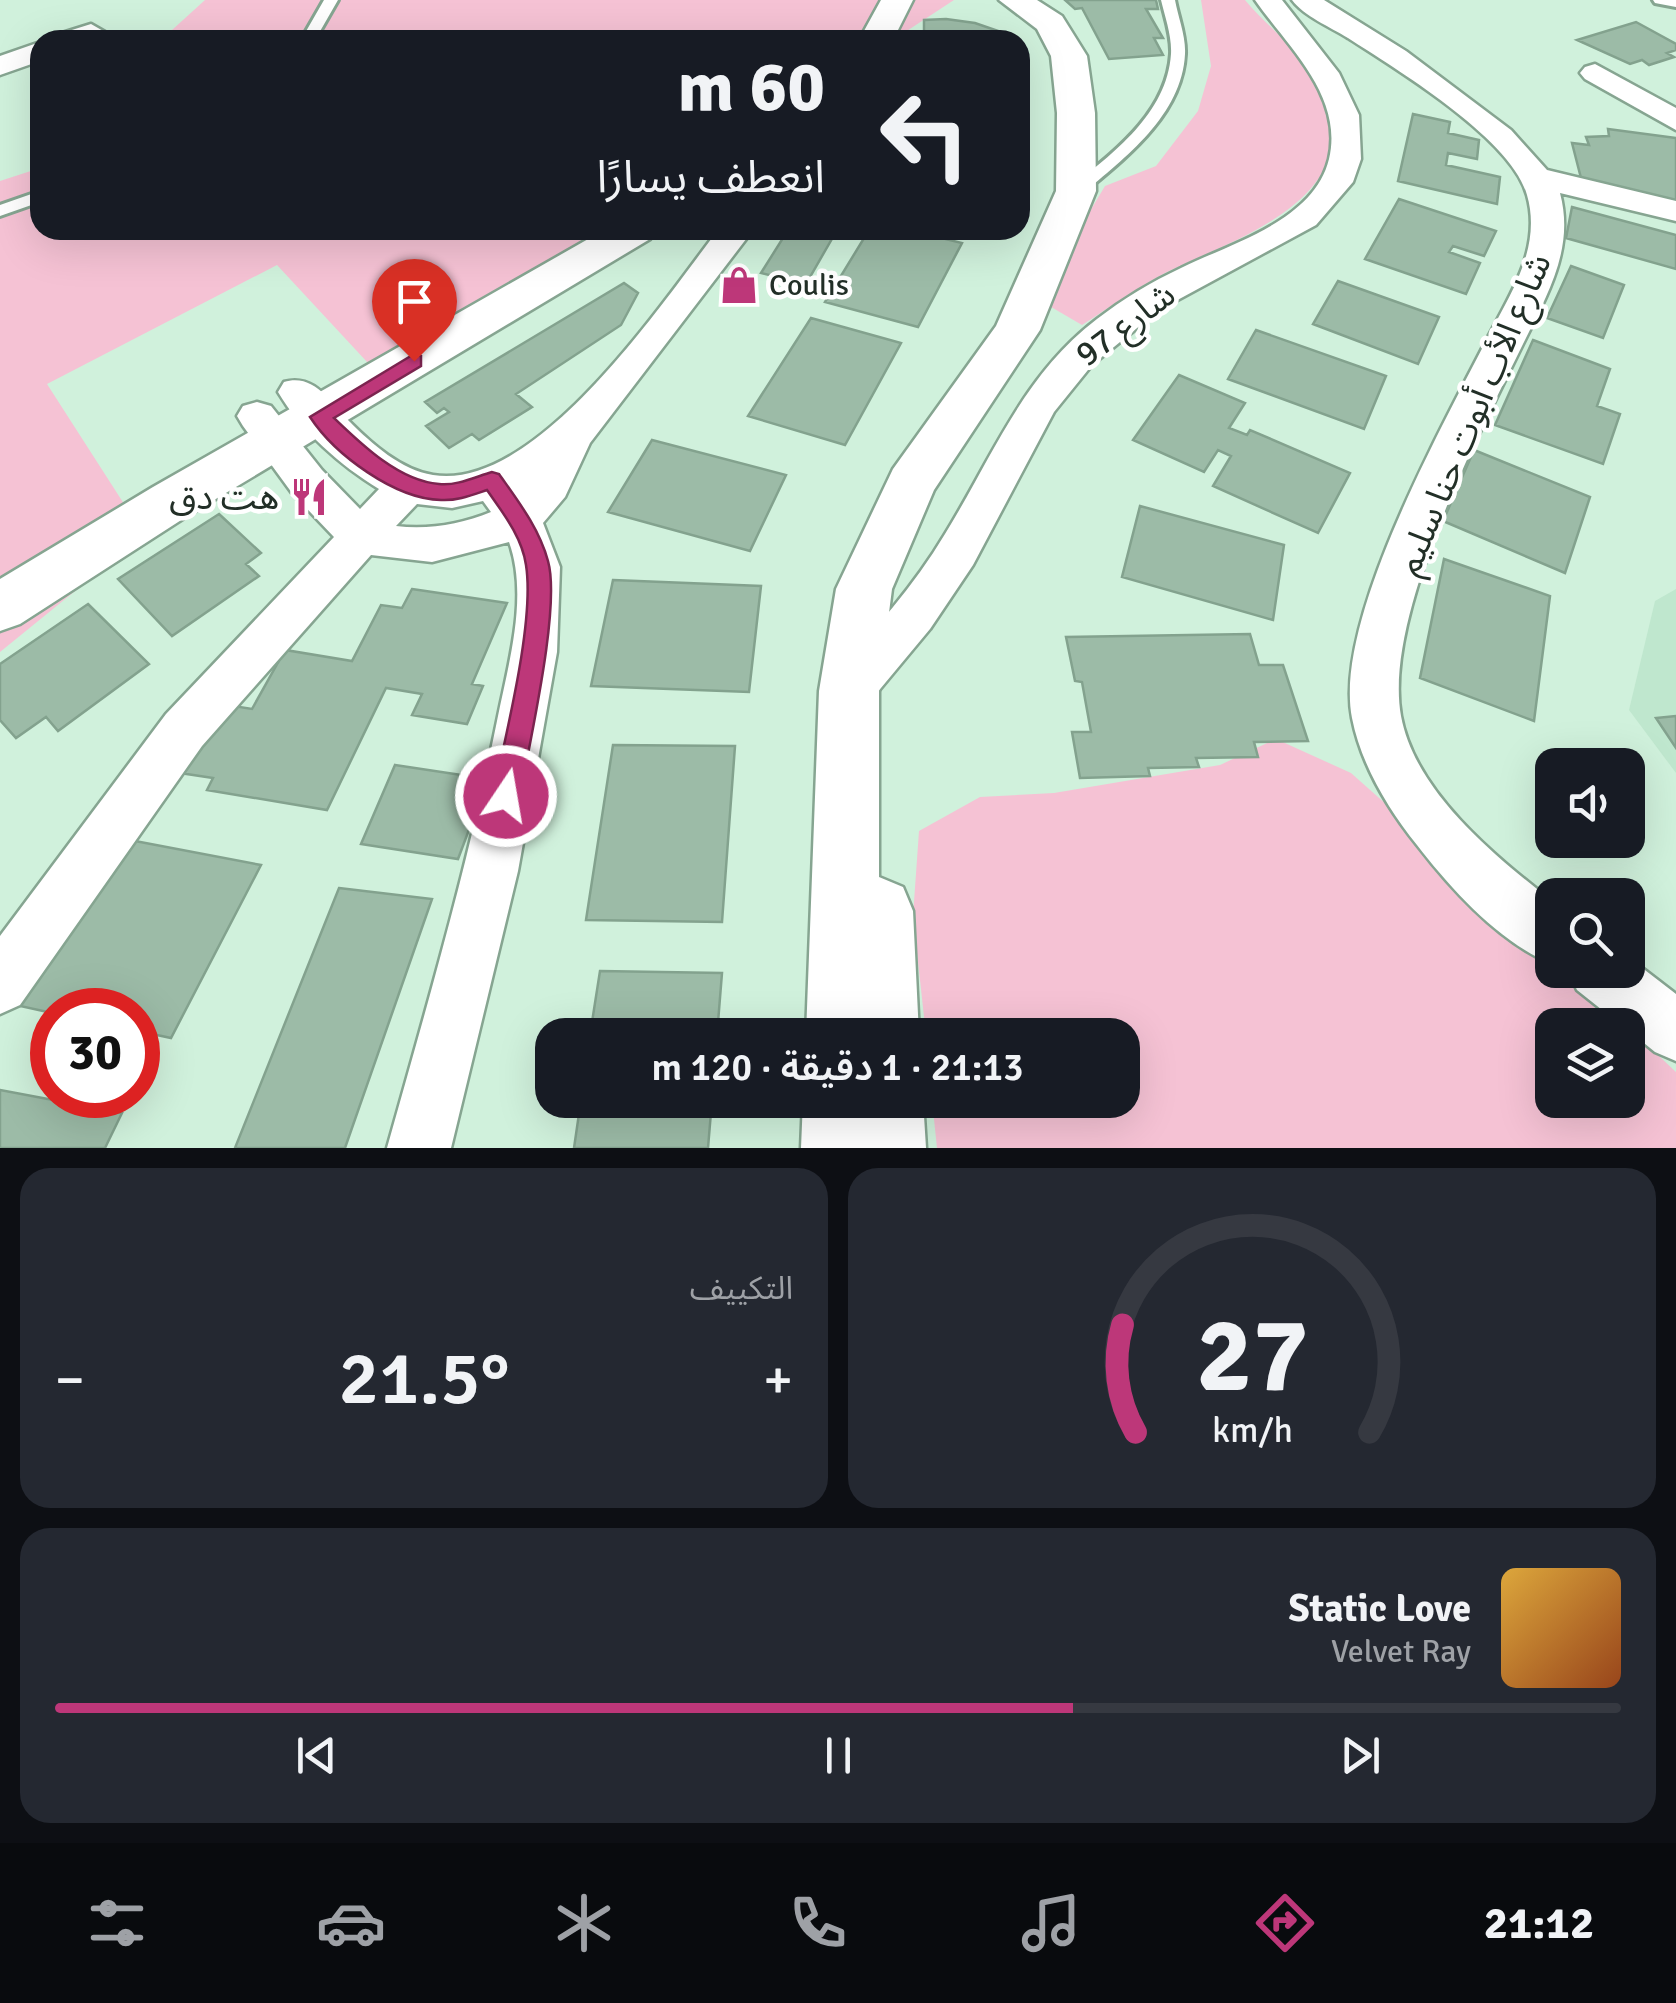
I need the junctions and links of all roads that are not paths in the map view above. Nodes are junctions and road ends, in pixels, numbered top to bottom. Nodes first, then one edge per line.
1 (332, 0) edge
2 (925, 0) edge
3 (1015, 0) edge
4 (1168, 0) edge
5 (1268, 0) edge
6 (1305, 0) edge
7 (1660, 0) edge
8 (1676, 3) edge
9 (882, 14) edge
10 (314, 30) edge
11 (859, 30) edge
12 (30, 55) edge
13 (0, 66) edge
14 (1595, 72) dead end
15 (1676, 121) edge
16 (1538, 178) junction
17 (1076, 191) junction
18 (30, 200) edge
19 (0, 211) edge
20 (1676, 211) edge
21 (566, 240) edge
22 (616, 240) edge
23 (729, 240) edge
24 (309, 404) junction
25 (268, 429) junction
26 (356, 452) junction
27 (310, 482) junction
28 (409, 484) junction
29 (490, 496) junction
30 (366, 536) junction
31 (458, 540) junction
32 (0, 566) edge
33 (0, 608) edge
34 (861, 679) junction
35 (1535, 921) edge
36 (0, 985) edge
37 (1621, 988) edge
38 (843, 1018) edge
39 (882, 1018) edge
40 (1676, 1030) edge
41 (841, 1118) edge
42 (886, 1118) edge
43 (419, 1148) edge
44 (840, 1148) edge
45 (887, 1148) edge

1 - 10 lane
2 - 9 street
3 - 17 street
4 - 17 lane
5 - 34 street, شارع 97
6 - 16 street
7 - 8 lane
9 - 11 street
12 - 13 street
14 - 15 street
16 - 20 street
16 - 35 street, شارع الأب أبوت حنا سليم
17 - 34 street
18 - 19 lane
21 - 24 street
22 - 24 street
23 - 29 street
24 - 25 street
24 - 26 street
25 - 27 street
25 - 32 street
25 - 33 street
26 - 27 street
26 - 28 street
27 - 30 street
28 - 29 street
28 - 30 street
29 - 31 street
29 - 31 street
29 - 43 street
30 - 31 street
30 - 36 street
34 - 38 street
34 - 39 street
37 - 40 street
41 - 44 street
42 - 45 street

